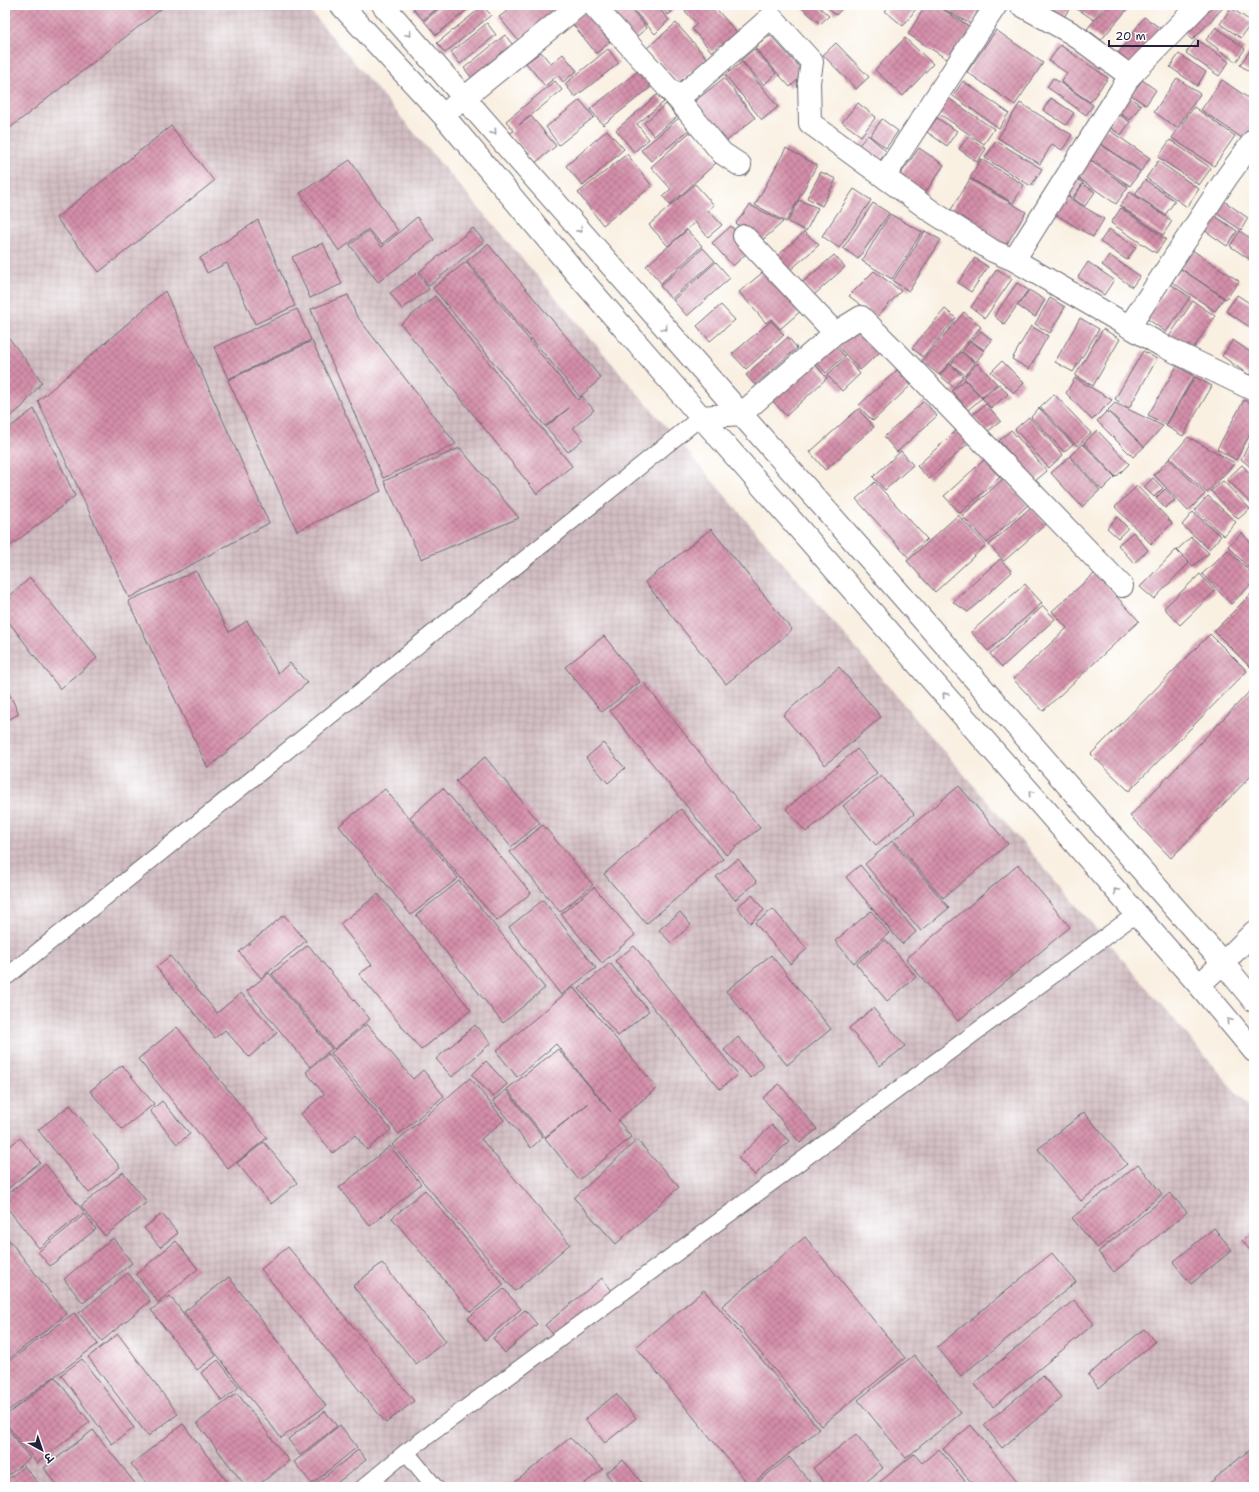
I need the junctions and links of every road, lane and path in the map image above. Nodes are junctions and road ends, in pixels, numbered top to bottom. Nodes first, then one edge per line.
1 (341, 5) edge
2 (383, 5) edge
3 (579, 5) edge
4 (593, 5) edge
5 (996, 5) edge
6 (1021, 5) edge
7 (1199, 5) edge
8 (1130, 76) junction
9 (464, 98) junction
10 (678, 99) junction
11 (443, 115) junction
12 (1254, 140) edge
13 (740, 165) dead end
14 (884, 177) junction
15 (744, 236) dead end
16 (1014, 260) junction
17 (1130, 327) junction
18 (835, 334) junction
19 (1254, 390) edge
20 (741, 414) junction
21 (701, 417) junction
22 (1122, 586) dead end
23 (1136, 914) junction
24 (1254, 932) edge
25 (1223, 963) junction
26 (5, 978) edge
27 (1199, 985) junction
28 (1254, 1001) edge
29 (1254, 1051) edge
30 (406, 1452) junction
31 (364, 1487) edge
32 (435, 1487) edge

1 - 11 street
2 -> 9 street
3 - 9 street
4 - 10 street
5 - 14 street
6 - 8 street
7 - 8 street
8 - 16 street
9 - 11 street
9 -> 20 street
10 - 13 street
10 - 14 street
11 - 21 street
12 - 17 street
14 - 16 street
15 - 18 street
16 - 17 street
17 - 19 street
18 - 20 street
18 - 22 street
20 - 21 street
20 - 25 street
23 -> 21 street
21 - 26 lane
23 - 27 street
23 - 30 lane
24 - 25 street
25 - 27 street
25 - 28 street
29 -> 27 street
30 - 31 lane
30 - 32 lane

